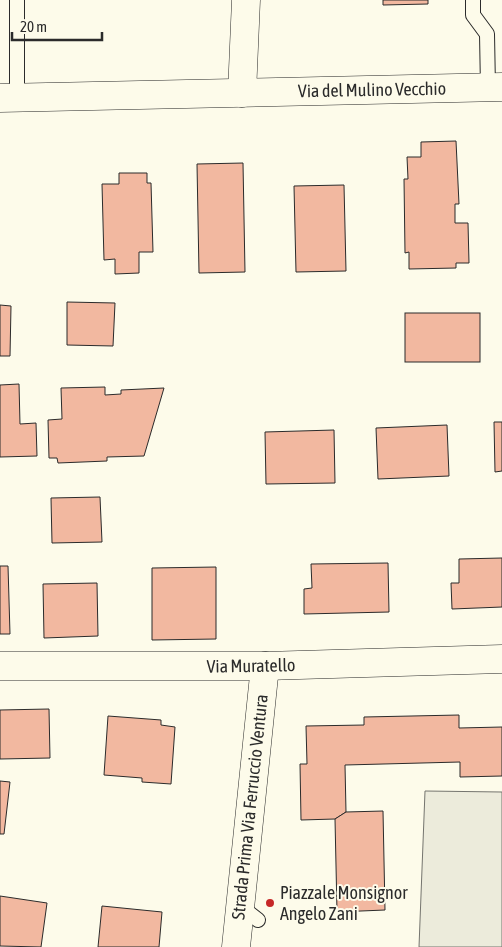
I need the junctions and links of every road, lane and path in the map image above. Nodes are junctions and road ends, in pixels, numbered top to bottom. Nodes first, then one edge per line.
1 (17, 0) edge
2 (246, 0) edge
3 (473, 0) edge
4 (495, 87) edge
5 (242, 93) junction
6 (9, 98) edge
7 (502, 659) edge
8 (0, 666) edge
9 (265, 666) junction
10 (236, 947) edge

1 - 6 lane
2 - 5 street
3 - 4 lane
4 - 5 street, Via del Mulino Vecchio
5 - 6 street, Via del Mulino Vecchio
7 - 9 street, Via Muratello
8 - 9 street, Via Muratello
9 - 10 street, Strada Prima Via Ferruccio Ventura

